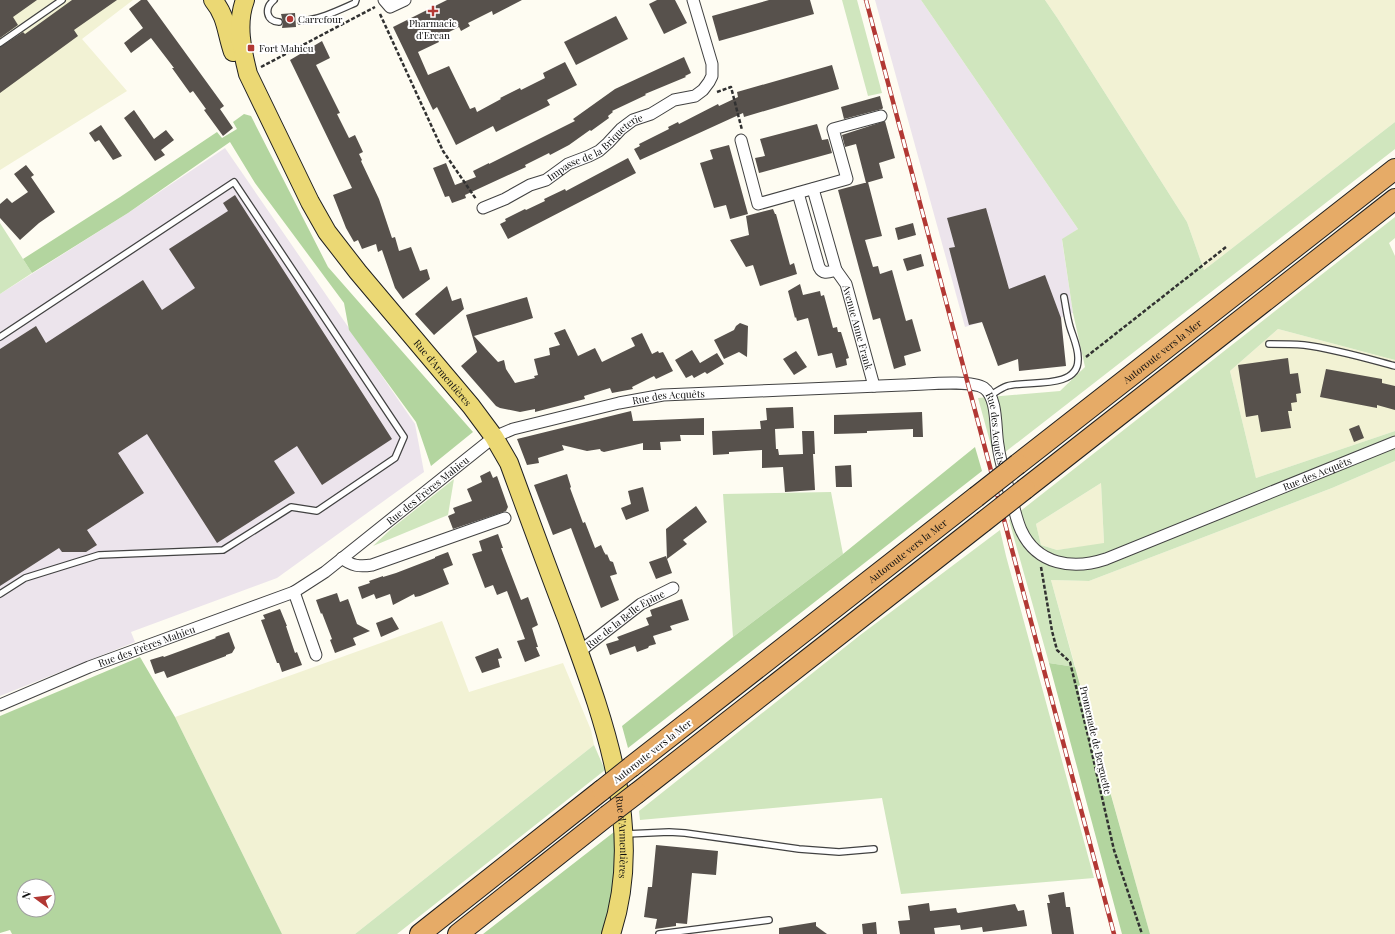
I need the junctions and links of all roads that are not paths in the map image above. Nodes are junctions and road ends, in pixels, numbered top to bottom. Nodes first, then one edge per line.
1 (62, 0) edge
2 (213, 0) edge
3 (245, 0) edge
4 (274, 0) edge
5 (356, 0) edge
6 (405, 0) edge
7 (693, 0) edge
8 (382, 3) edge
9 (302, 21) dead end
10 (279, 22) dead end
11 (0, 43) edge
12 (248, 74) junction
13 (881, 116) dead end
14 (741, 140) road end
15 (1395, 169) edge
16 (813, 188) junction
17 (798, 193) junction
18 (1395, 199) edge
19 (483, 208) road end
20 (836, 270) junction
21 (1064, 297) dead end
22 (0, 337) edge
23 (1269, 344) dead end
24 (1395, 366) edge
25 (874, 386) junction
26 (991, 395) junction
27 (494, 436) junction
28 (1395, 442) edge
29 (505, 518) dead end
30 (342, 558) junction
31 (673, 588) dead end
32 (294, 592) junction
33 (0, 594) edge
34 (579, 652) junction
35 (316, 655) dead end
36 (2, 701) edge
37 (628, 834) junction
38 (874, 849) dead end
39 (769, 920) dead end
40 (420, 934) edge
41 (458, 934) edge
42 (611, 934) edge
43 (623, 934) edge
44 (659, 934) edge

1 - 11 lane
2 - 12 main road, Rue d'Armentières
3 - 12 main road, Rue d'Armentières
4 - 10 lane
5 - 9 lane
6 - 8 street
7 - 19 street, Impasse de la Briqueterie
12 - 27 main road, Rue d'Armentières
13 - 16 street
14 - 17 street
15 - 40 highway, Autoroute vers la Mer, bridge
16 - 17 street
16 - 20 street, Avenue Anne Frank
17 - 20 street
18 - 41 highway, bridge
20 - 25 street, Avenue Anne Frank
21 - 26 lane
22 - 33 lane
23 - 24 lane
25 - 26 street, Rue des Acquêts
25 - 27 street, Rue des Acquêts
26 - 28 street, Rue des Acquêts
27 - 30 street, Rue des Frères Mahieu
27 - 34 main road, Rue d'Armentières
29 - 30 street
30 - 32 street, Rue des Frères Mahieu
31 - 34 street, Rue de la Belle Epine
32 - 35 street
32 - 36 street, Rue des Frères Mahieu
34 - 37 main road, Rue d'Armentières
37 - 38 lane
37 - 42 main road, Rue d'Armentières
37 - 43 main road, Rue d'Armentières
39 - 44 lane

